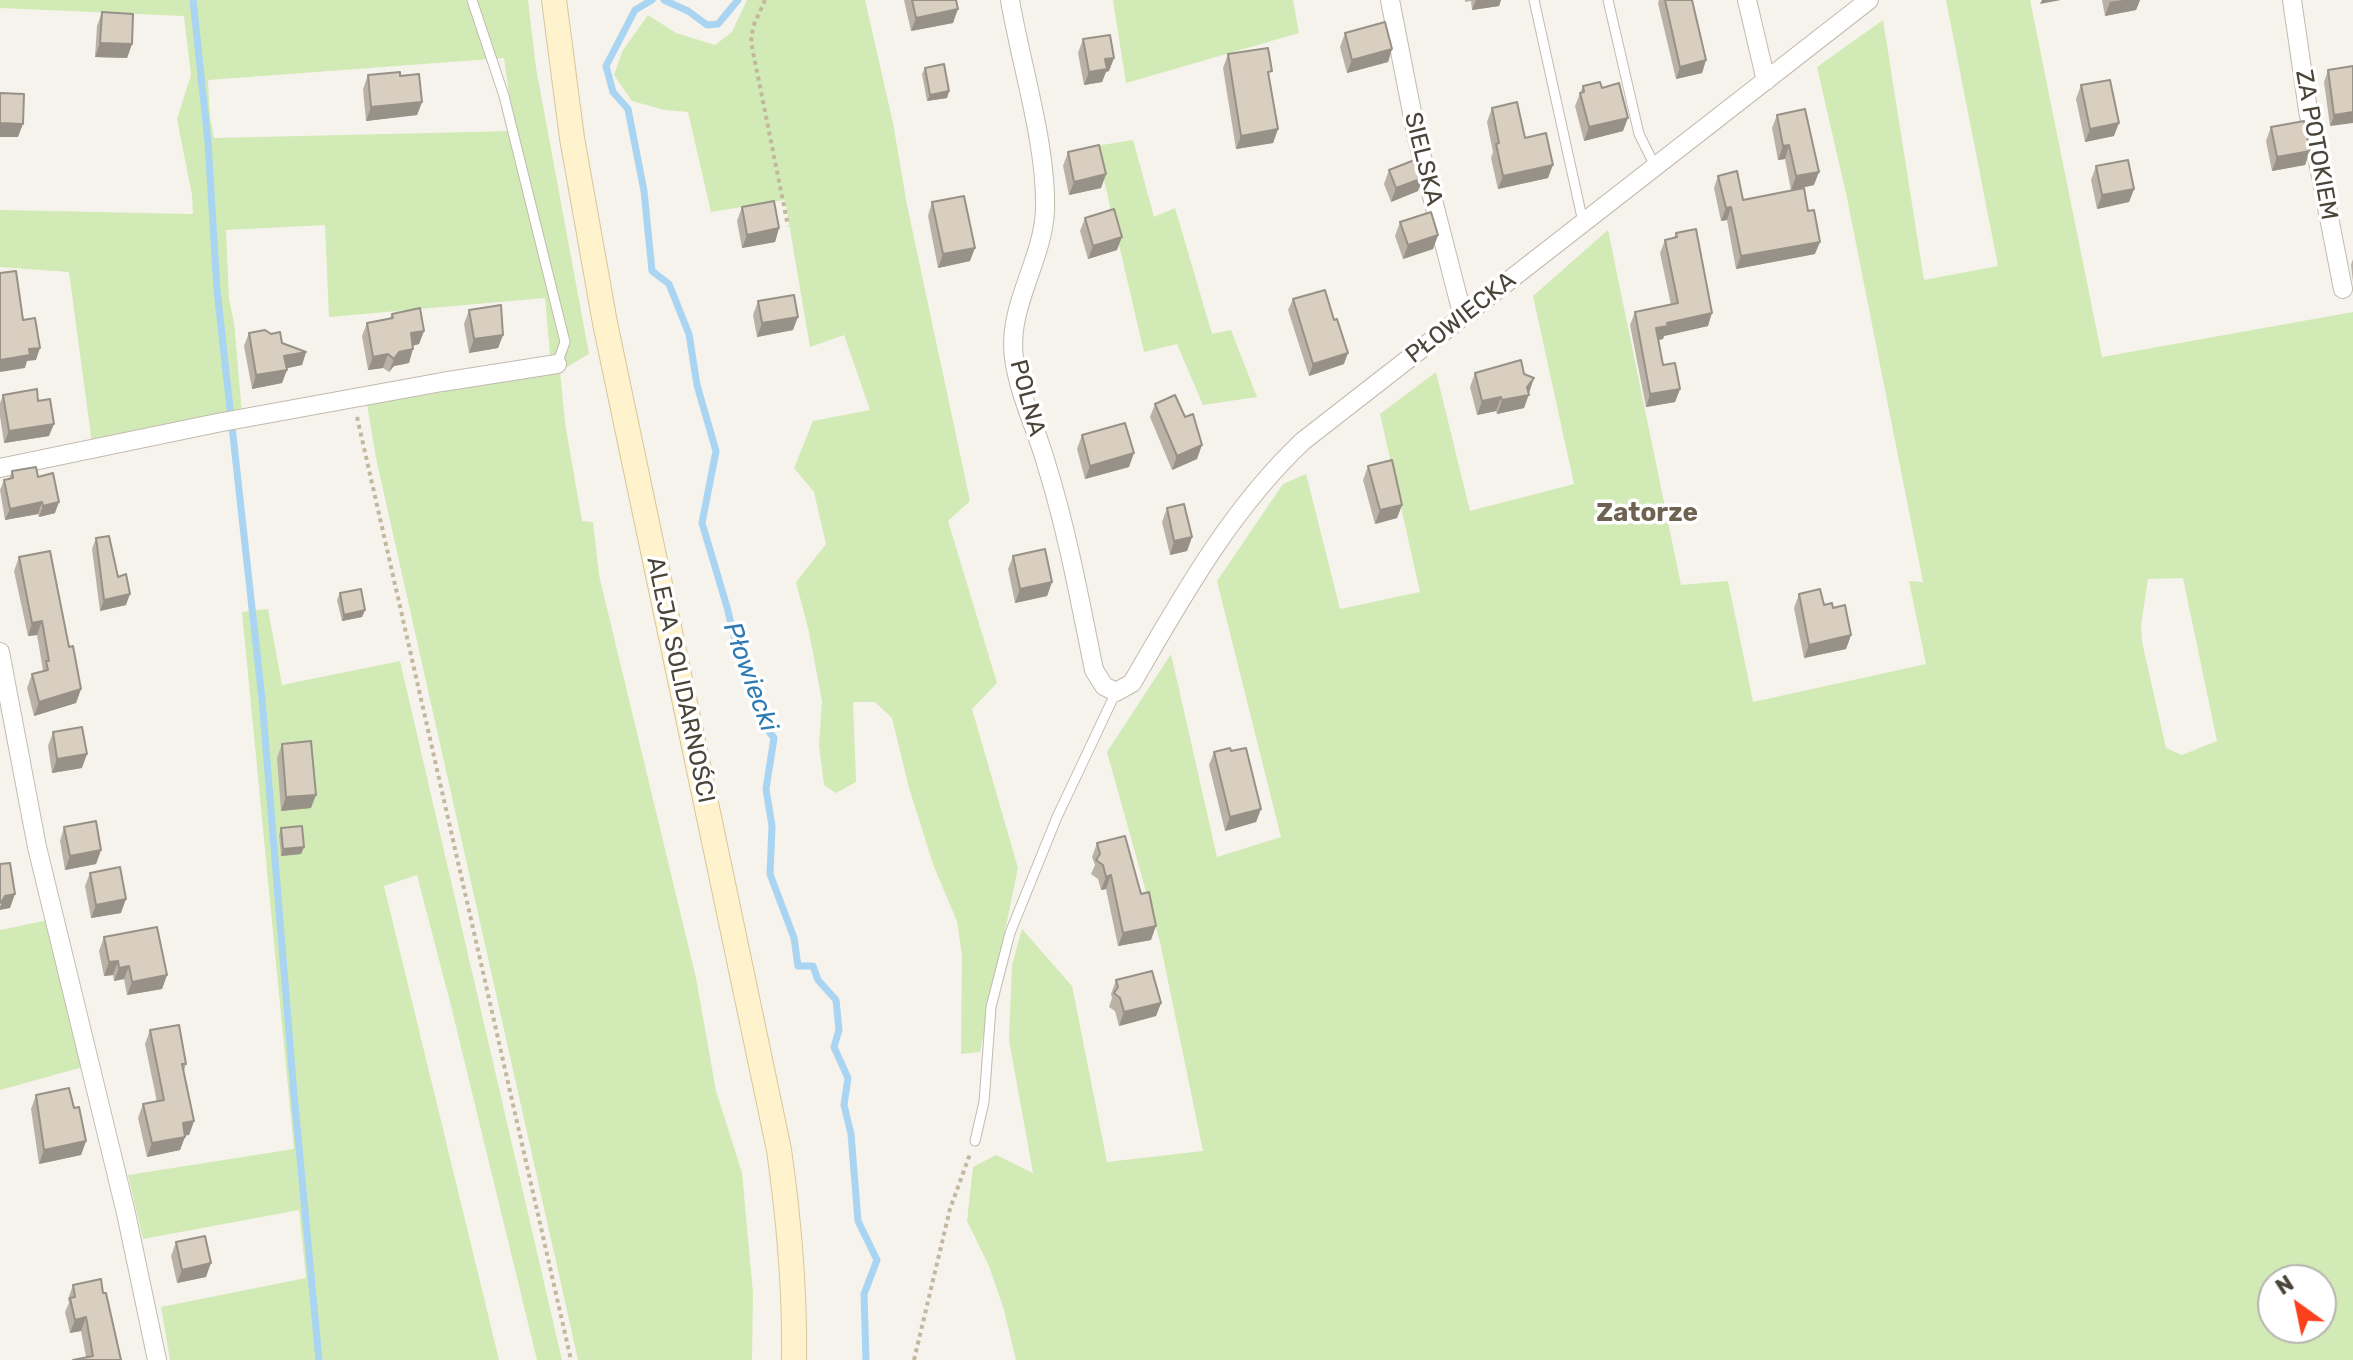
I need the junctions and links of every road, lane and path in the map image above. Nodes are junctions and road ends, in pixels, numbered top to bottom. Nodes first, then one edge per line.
1 (472, 0) edge
2 (554, 0) edge
3 (765, 0) edge
4 (1010, 0) edge
5 (1390, 0) edge
6 (1534, 0) edge
7 (1608, 0) edge
8 (1747, 0) edge
9 (1869, 0) edge
10 (2292, 0) edge
11 (1766, 81) junction
12 (1655, 166) junction
13 (1583, 222) junction
14 (788, 226) dead end
15 (2343, 289) dead end
16 (1463, 317) junction
17 (557, 364) joint
18 (353, 399) junction
19 (0, 468) edge
20 (0, 652) edge
21 (1116, 692) junction
22 (975, 1141) joint
23 (157, 1360) edge
24 (571, 1360) edge
25 (794, 1360) edge
26 (914, 1360) edge

1 - 17 lane
2 - 25 main road, ALEJA SOLIDARNOŚCI
3 - 14 path
4 - 21 street, POLNA
5 - 16 street, SIELSKA
6 - 13 lane
7 - 12 lane
8 - 11 street
9 - 11 street, PŁOWIECKA
10 - 15 street, ZA POTOKIEM
11 - 12 street, PŁOWIECKA
12 - 13 street, PŁOWIECKA
13 - 16 street, PŁOWIECKA
16 - 21 street, PŁOWIECKA
17 - 18 street
18 - 19 street
18 - 24 path
20 - 23 street
21 - 22 lane
22 - 26 path

